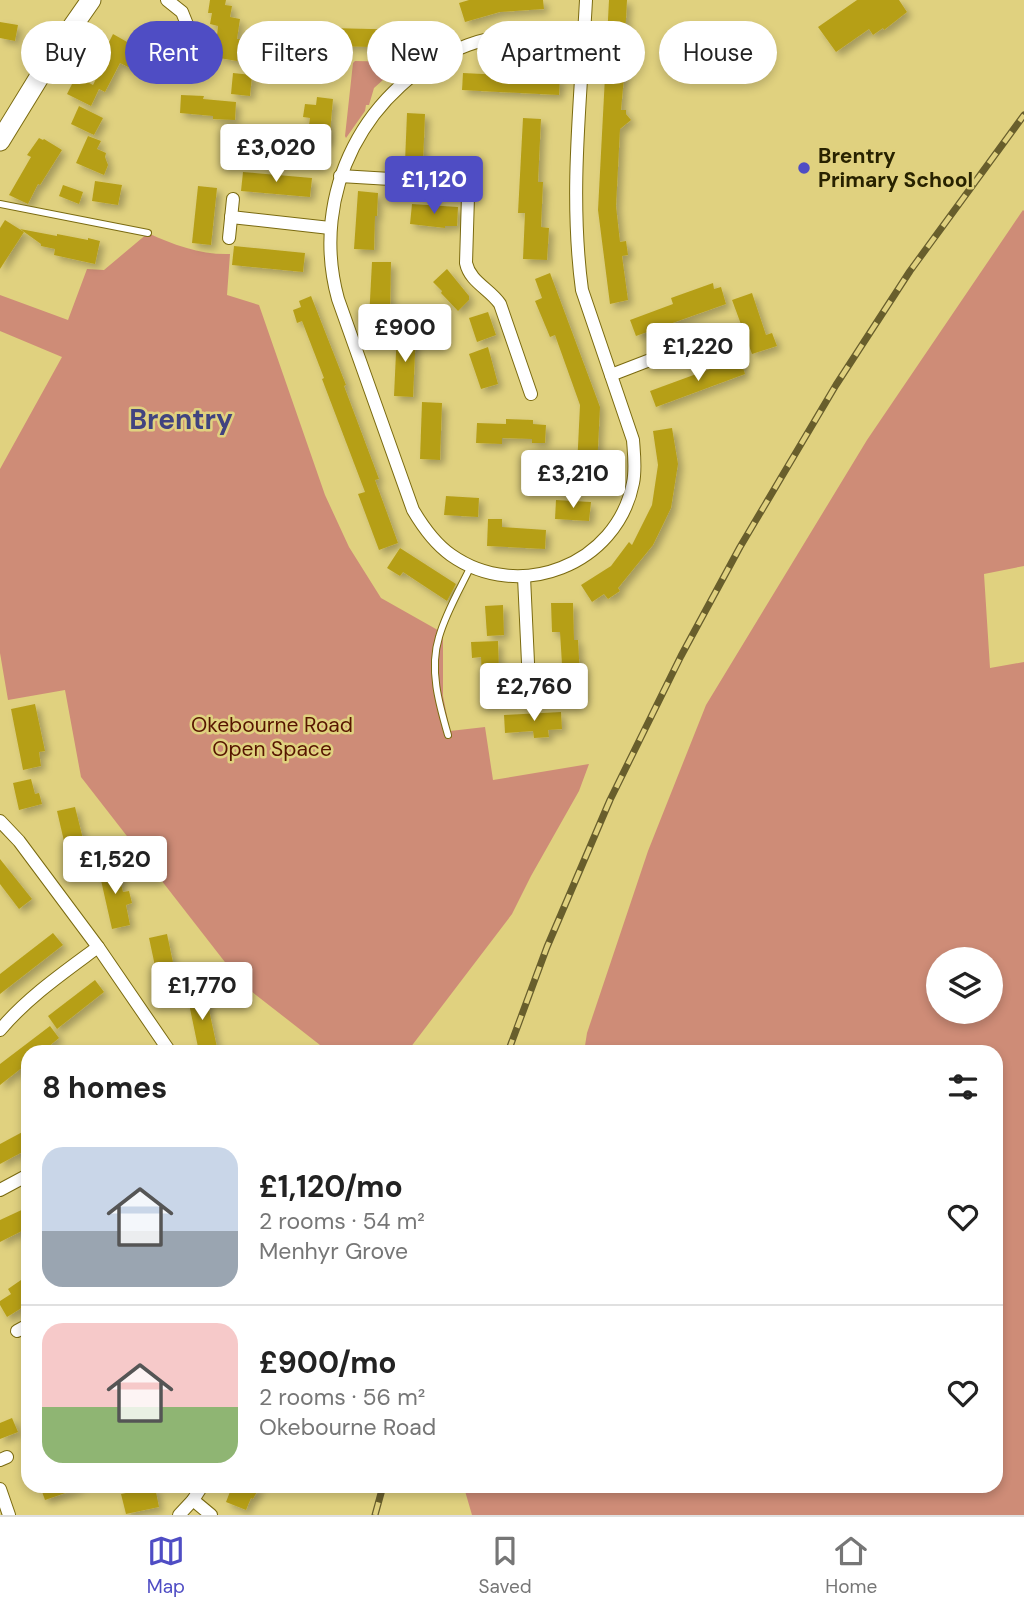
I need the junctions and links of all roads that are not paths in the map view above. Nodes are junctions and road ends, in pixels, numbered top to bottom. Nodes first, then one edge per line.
1 (91, 0) edge
2 (167, 0) edge
3 (586, 0) edge
4 (186, 21) edge
5 (585, 21) edge
6 (477, 42) edge
7 (581, 84) edge
8 (0, 141) edge
9 (340, 176) junction
10 (233, 199) dead end
11 (0, 204) edge
12 (231, 217) junction
13 (330, 228) junction
14 (148, 233) dead end
15 (229, 238) dead end
16 (720, 334) dead end
17 (611, 374) junction
18 (531, 394) dead end
19 (471, 566) junction
20 (524, 577) junction
21 (529, 684) dead end
22 (448, 735) dead end
23 (0, 821) edge
24 (98, 947) junction
25 (0, 1030) edge
26 (165, 1045) edge
27 (21, 1179) edge
28 (0, 1190) edge
29 (0, 1489) edge
30 (197, 1493) edge
31 (192, 1500) junction
32 (9, 1515) edge
33 (179, 1515) edge
34 (211, 1515) edge

1 - 8 street
2 - 4 street
3 - 5 street
6 - 9 street
7 - 17 street
9 - 13 street
9 - 18 street
10 - 12 street
11 - 14 lane
12 - 13 street
12 - 15 street
13 - 19 street
16 - 17 street
17 - 20 street
19 - 20 street
19 - 22 lane
20 - 21 street
23 - 24 street
24 - 25 street
24 - 26 street
27 - 28 street
29 - 32 street
30 - 31 street
31 - 33 street
31 - 34 street

